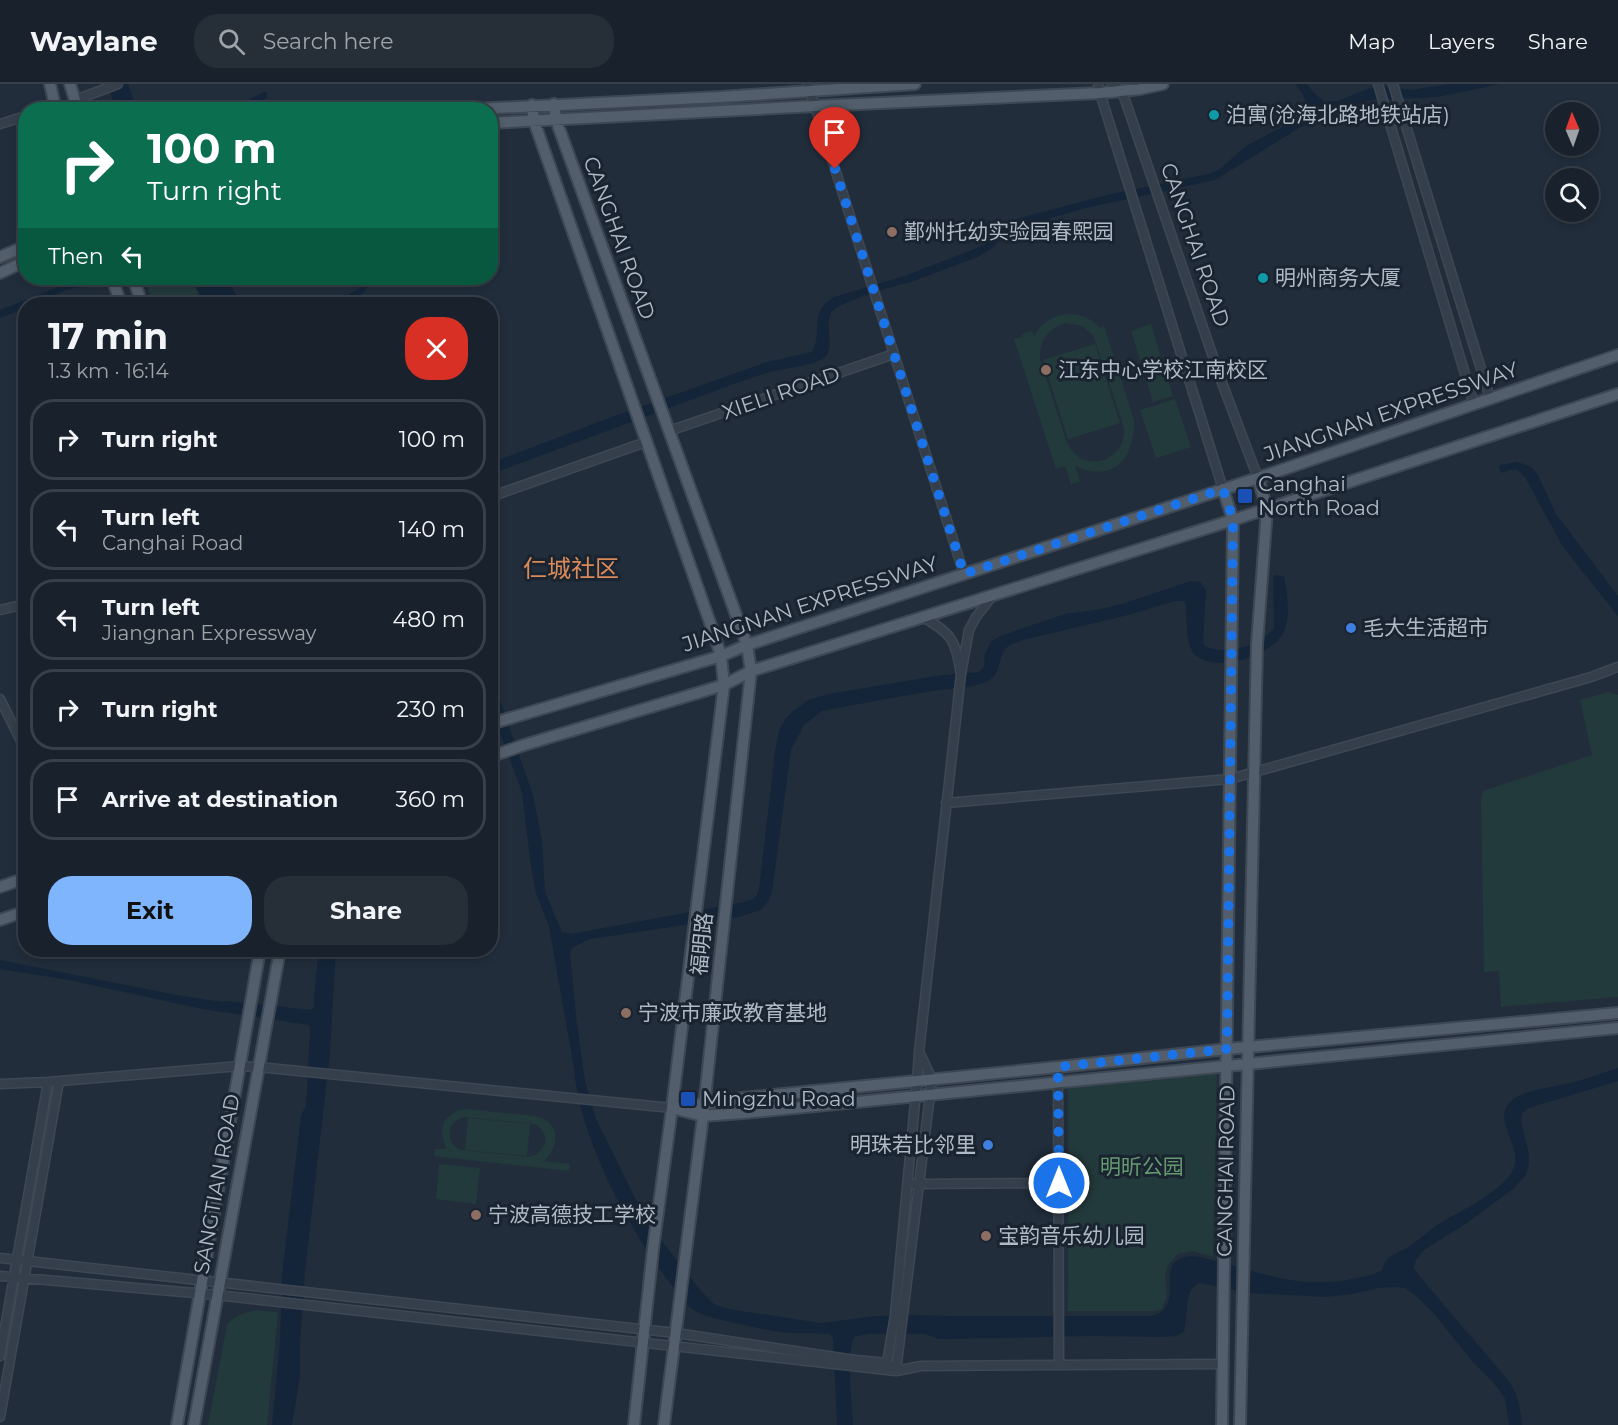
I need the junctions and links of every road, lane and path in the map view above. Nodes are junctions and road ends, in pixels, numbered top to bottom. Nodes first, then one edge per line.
1 (51, 84) edge
2 (70, 84) edge
3 (118, 84) edge
4 (915, 84) edge
5 (1112, 84) edge
6 (1163, 84) edge
7 (1378, 84) edge
8 (1393, 84) edge
9 (809, 87) edge
10 (1099, 89) edge
11 (1122, 91) junction
12 (52, 102) edge
13 (75, 102) edge
14 (82, 102) edge
15 (554, 104) junction
16 (532, 105) junction
17 (814, 106) junction
18 (498, 107) edge
19 (18, 118) edge
20 (555, 120) junction
21 (534, 121) junction
22 (498, 123) edge
23 (0, 124) edge
24 (18, 249) edge
25 (0, 257) edge
26 (18, 265) edge
27 (0, 273) edge
28 (894, 354) junction
29 (1618, 355) edge
30 (1618, 394) edge
31 (1490, 398) junction
32 (1474, 404) junction
33 (669, 431) junction
34 (646, 442) junction
35 (1258, 478) junction
36 (1223, 489) junction
37 (498, 494) edge
38 (1267, 509) junction
39 (1233, 519) junction
40 (964, 574) junction
41 (993, 595) junction
42 (18, 606) edge
43 (0, 610) edge
44 (922, 617) junction
45 (747, 645) junction
46 (721, 656) junction
47 (1618, 667) edge
48 (751, 671) junction
49 (961, 674) junction
50 (724, 684) junction
51 (0, 699) edge
52 (498, 722) edge
53 (18, 736) edge
54 (498, 755) edge
55 (1254, 773) junction
56 (1230, 779) junction
57 (946, 803) junction
58 (18, 881) edge
59 (0, 887) edge
60 (18, 914) edge
61 (0, 920) edge
62 (259, 957) edge
63 (279, 957) edge
64 (1618, 1013) edge
65 (1618, 1028) edge
66 (1248, 1047) junction
67 (1227, 1049) junction
68 (919, 1052) junction
69 (1248, 1065) junction
70 (240, 1066) junction
71 (258, 1067) junction
72 (1058, 1067) junction
73 (1226, 1067) junction
74 (932, 1079) junction
75 (59, 1081) junction
76 (917, 1081) junction
77 (48, 1082) junction
78 (1058, 1083) junction
79 (0, 1084) edge
80 (930, 1095) junction
81 (916, 1097) junction
82 (705, 1102) junction
83 (672, 1108) junction
84 (703, 1116) junction
85 (1059, 1183) junction
86 (919, 1184) junction
87 (908, 1185) junction
88 (0, 1258) edge
89 (16, 1260) junction
90 (27, 1262) junction
91 (0, 1276) edge
92 (14, 1277) junction
93 (24, 1278) junction
94 (202, 1280) junction
95 (219, 1282) junction
96 (200, 1294) junction
97 (217, 1295) junction
98 (899, 1314) junction
99 (643, 1329) junction
100 (676, 1333) junction
101 (642, 1342) junction
102 (674, 1345) junction
103 (895, 1347) junction
104 (0, 1356) edge
105 (821, 1358) junction
106 (856, 1363) junction
107 (887, 1363) junction
108 (1223, 1364) junction
109 (1059, 1365) junction
110 (896, 1371) junction
111 (0, 1417) edge
112 (177, 1425) edge
113 (194, 1425) edge
114 (634, 1425) edge
115 (664, 1425) edge
116 (1222, 1425) edge
117 (1240, 1425) edge

1 - 12 main road
2 - 13 main road
3 - 14 street
4 - 9 main road
5 - 11 street
6 - 11 main road
7 - 32 street
8 - 31 street
9 - 15 main road
9 - 17 street
10 - 11 main road
10 - 17 main road
10 - 36 street, CANGHAI ROAD
11 - 35 street, CANGHAI ROAD
15 - 16 main road
15 - 20 main road, CANGHAI ROAD
16 - 18 main road
16 - 21 main road, 福明路
17 - 20 main road
17 - 28 street
19 - 23 street
20 - 21 main road
20 - 33 main road, CANGHAI ROAD
21 - 22 main road
21 - 34 main road, 福明路
24 - 25 main road
26 - 27 main road
28 - 33 street, XIELI ROAD
28 - 40 street
29 - 31 main road, JIANGNAN EXPRESSWAY
30 - 38 main road
31 - 32 main road, JIANGNAN EXPRESSWAY
32 - 35 main road, JIANGNAN EXPRESSWAY
33 - 45 main road, 福明路
34 - 37 street
34 - 46 main road, 福明路
35 - 36 main road, JIANGNAN EXPRESSWAY
35 - 38 main road, CANGHAI ROAD
36 - 39 main road, CANGHAI ROAD
36 - 40 main road, JIANGNAN EXPRESSWAY
38 - 39 main road
38 - 55 main road, CANGHAI ROAD
39 - 41 main road
39 - 56 main road, CANGHAI ROAD
40 - 45 main road, JIANGNAN EXPRESSWAY
41 - 44 main road
41 - 49 street
42 - 43 street
44 - 48 main road
44 - 49 street
45 - 46 main road, JIANGNAN EXPRESSWAY
45 - 48 main road, 福明路
46 - 50 main road, 福明路
46 - 52 main road, JIANGNAN EXPRESSWAY
47 - 55 street
48 - 50 main road
48 - 82 main road, 福明路
49 - 57 street
50 - 54 main road
50 - 83 main road, 福明路
51 - 53 street
55 - 56 street
55 - 66 main road, CANGHAI ROAD
56 - 57 street
56 - 67 main road, CANGHAI ROAD
57 - 68 street
58 - 59 main road
60 - 61 main road
62 - 70 main road, SANGTIAN ROAD
63 - 71 main road, SANGTIAN ROAD
64 - 66 main road
65 - 69 main road
66 - 67 main road
66 - 69 main road, CANGHAI ROAD
67 - 72 main road
67 - 73 main road, CANGHAI ROAD
68 - 74 street
68 - 76 street
69 - 73 main road
69 - 117 main road, CANGHAI ROAD
70 - 71 street
70 - 75 street
70 - 94 main road, SANGTIAN ROAD
71 - 83 street
71 - 95 main road, SANGTIAN ROAD
72 - 74 main road
72 - 78 street
73 - 78 main road
73 - 108 main road, CANGHAI ROAD
74 - 76 main road
74 - 80 street
75 - 77 street
75 - 90 street
76 - 81 street
76 - 82 main road
77 - 79 street
77 - 89 street
78 - 80 main road
78 - 85 street
80 - 81 main road
80 - 86 street
81 - 84 main road
81 - 87 street
82 - 83 main road
82 - 84 main road, 福明路
83 - 84 main road
83 - 99 main road, 福明路
84 - 100 main road, 福明路
85 - 86 street
85 - 109 street
86 - 87 street
86 - 98 street
87 - 98 street
88 - 89 street
89 - 90 street
89 - 92 street
90 - 93 street
90 - 94 street
91 - 92 street
92 - 93 street
92 - 104 street
93 - 96 street
93 - 111 street
94 - 95 street
94 - 96 main road, SANGTIAN ROAD
95 - 97 main road, SANGTIAN ROAD
95 - 99 street
96 - 97 street
96 - 112 main road, SANGTIAN ROAD
97 - 101 street
97 - 113 main road, SANGTIAN ROAD
98 - 103 street
99 - 100 street
99 - 101 main road, 福明路
100 - 102 main road, 福明路
100 - 105 street
101 - 102 street
101 - 114 main road, 福明路
102 - 105 street
102 - 115 main road, 福明路
103 - 107 street
103 - 110 street
105 - 106 street
106 - 107 street
106 - 110 street
107 - 110 street
108 - 109 street
108 - 116 main road, CANGHAI ROAD
109 - 110 street

